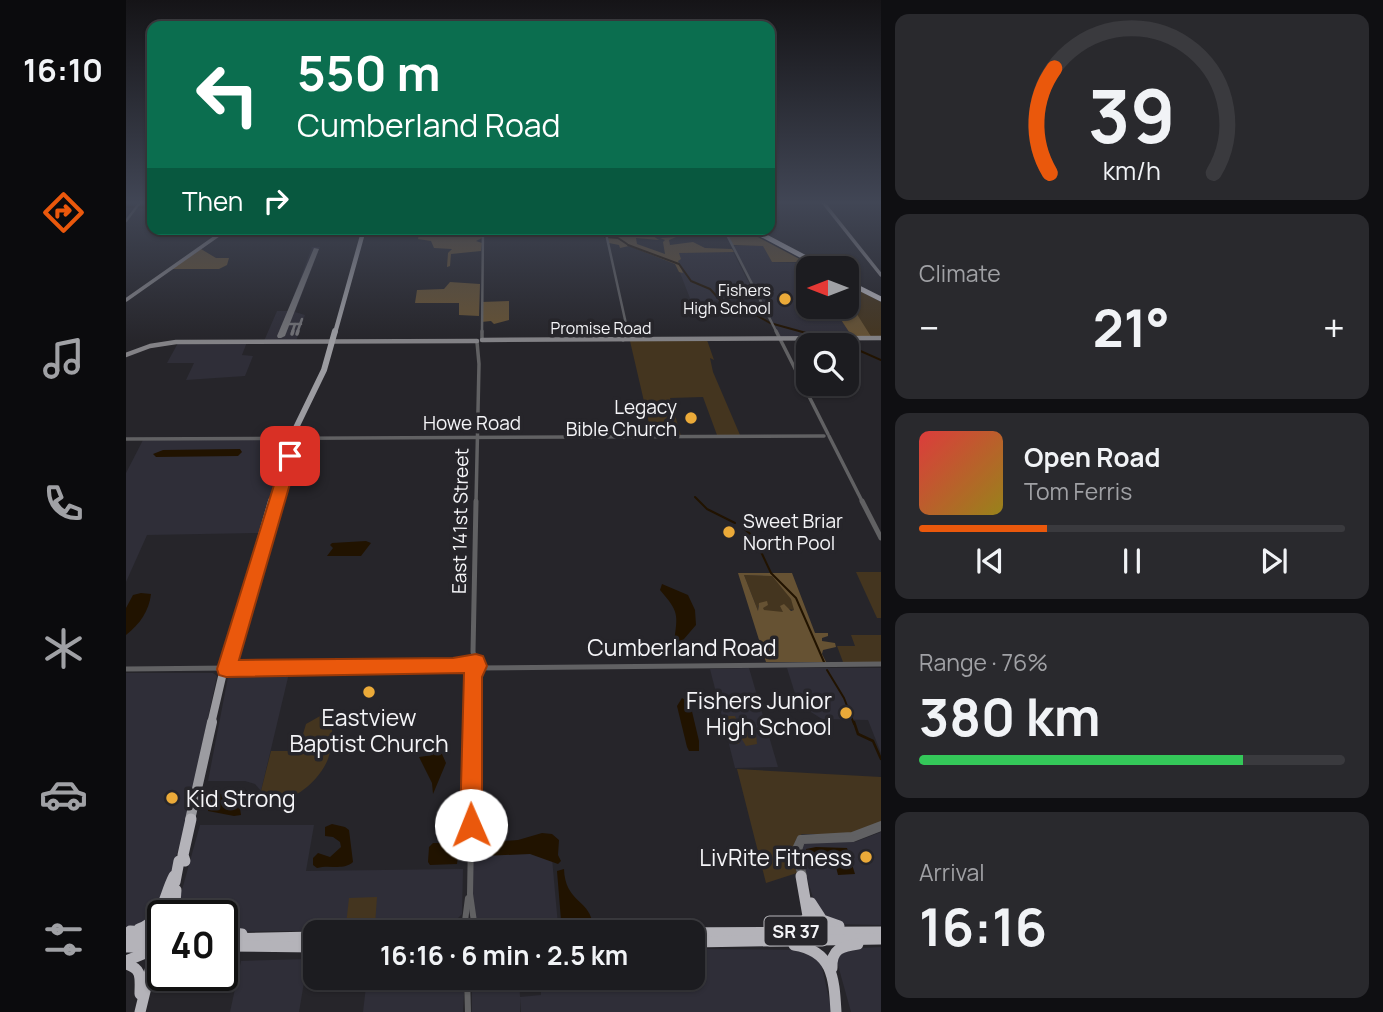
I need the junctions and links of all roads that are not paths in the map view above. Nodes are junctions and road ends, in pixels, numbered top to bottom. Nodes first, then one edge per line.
1 (200, 248) edge
2 (360, 248) edge
3 (360, 248) edge
4 (482, 248) edge
5 (609, 248) edge
6 (734, 248) edge
7 (859, 248) edge
8 (871, 262) joint
9 (881, 273) edge
10 (350, 284) junction
11 (859, 286) edge
12 (881, 298) edge
13 (126, 300) edge
14 (859, 338) edge
15 (881, 338) edge
16 (780, 339) junction
17 (796, 339) edge
18 (480, 340) junction
19 (623, 340) junction
20 (334, 341) junction
21 (489, 341) joint
22 (126, 355) edge
23 (825, 434) junction
24 (294, 438) junction
25 (477, 438) junction
26 (126, 439) edge
27 (881, 538) edge
28 (473, 664) junction
29 (881, 664) edge
30 (227, 668) junction
31 (126, 669) edge
32 (209, 744) junction
33 (191, 818) joint
34 (881, 826) edge
35 (182, 861) junction
36 (174, 876) junction
37 (802, 876) junction
38 (176, 890) joint
39 (170, 900) edge
40 (171, 900) edge
41 (172, 900) edge
42 (469, 920) edge
43 (881, 930) edge
44 (127, 934) edge
45 (705, 935) edge
46 (238, 936) edge
47 (743, 937) junction
48 (303, 938) edge
49 (147, 940) edge
50 (238, 940) edge
51 (705, 941) edge
52 (881, 941) edge
53 (264, 942) junction
54 (238, 944) edge
55 (147, 945) edge
56 (303, 946) edge
57 (126, 947) edge
58 (238, 948) edge
59 (147, 952) edge
60 (126, 962) edge
61 (147, 983) edge
62 (147, 983) edge
63 (468, 990) edge
64 (140, 1008) edge
65 (468, 1012) edge
66 (838, 1012) edge

1 - 13 main road
2 - 10 main road
3 - 10 main road
4 - 18 street, East 141st Street
5 - 19 street
6 - 16 street
7 - 8 main road
8 - 9 main road
10 - 20 main road
10 - 20 main road
11 - 12 highway
14 - 15 main road, Promise Road
16 - 17 main road, Promise Road
16 - 19 main road, Promise Road
16 - 23 street
18 - 20 main road, Promise Road
18 - 21 main road, Promise Road
18 - 25 street, East 141st Street
19 - 21 main road, Promise Road
20 - 22 main road, Promise Road
20 - 24 main road
23 - 25 street, Howe Road
23 - 27 street
24 - 25 street, Howe Road
24 - 26 street, Howe Road
24 - 30 main road
25 - 28 street, East 141st Street
28 - 29 street, Cumberland Road
28 - 30 street
28 - 42 street, East 141st Street
30 - 31 street
30 - 32 main road
32 - 33 main road
32 - 35 main road
33 - 35 highway
34 - 37 street
35 - 36 main road
35 - 38 main road
35 - 40 highway
36 - 39 main road
36 - 44 highway
37 - 43 highway
37 - 47 highway
38 - 41 highway
43 - 47 highway, SR 37
44 - 49 highway
45 - 47 highway, SR 37
46 - 53 highway
47 - 51 highway, SR 37
47 - 52 highway, SR 37
47 - 66 highway
48 - 53 highway
50 - 53 highway
52 - 66 highway
53 - 54 highway
53 - 56 highway
53 - 58 highway
55 - 57 highway
59 - 60 highway
60 - 64 highway
61 - 64 highway
62 - 64 main road
63 - 65 street

